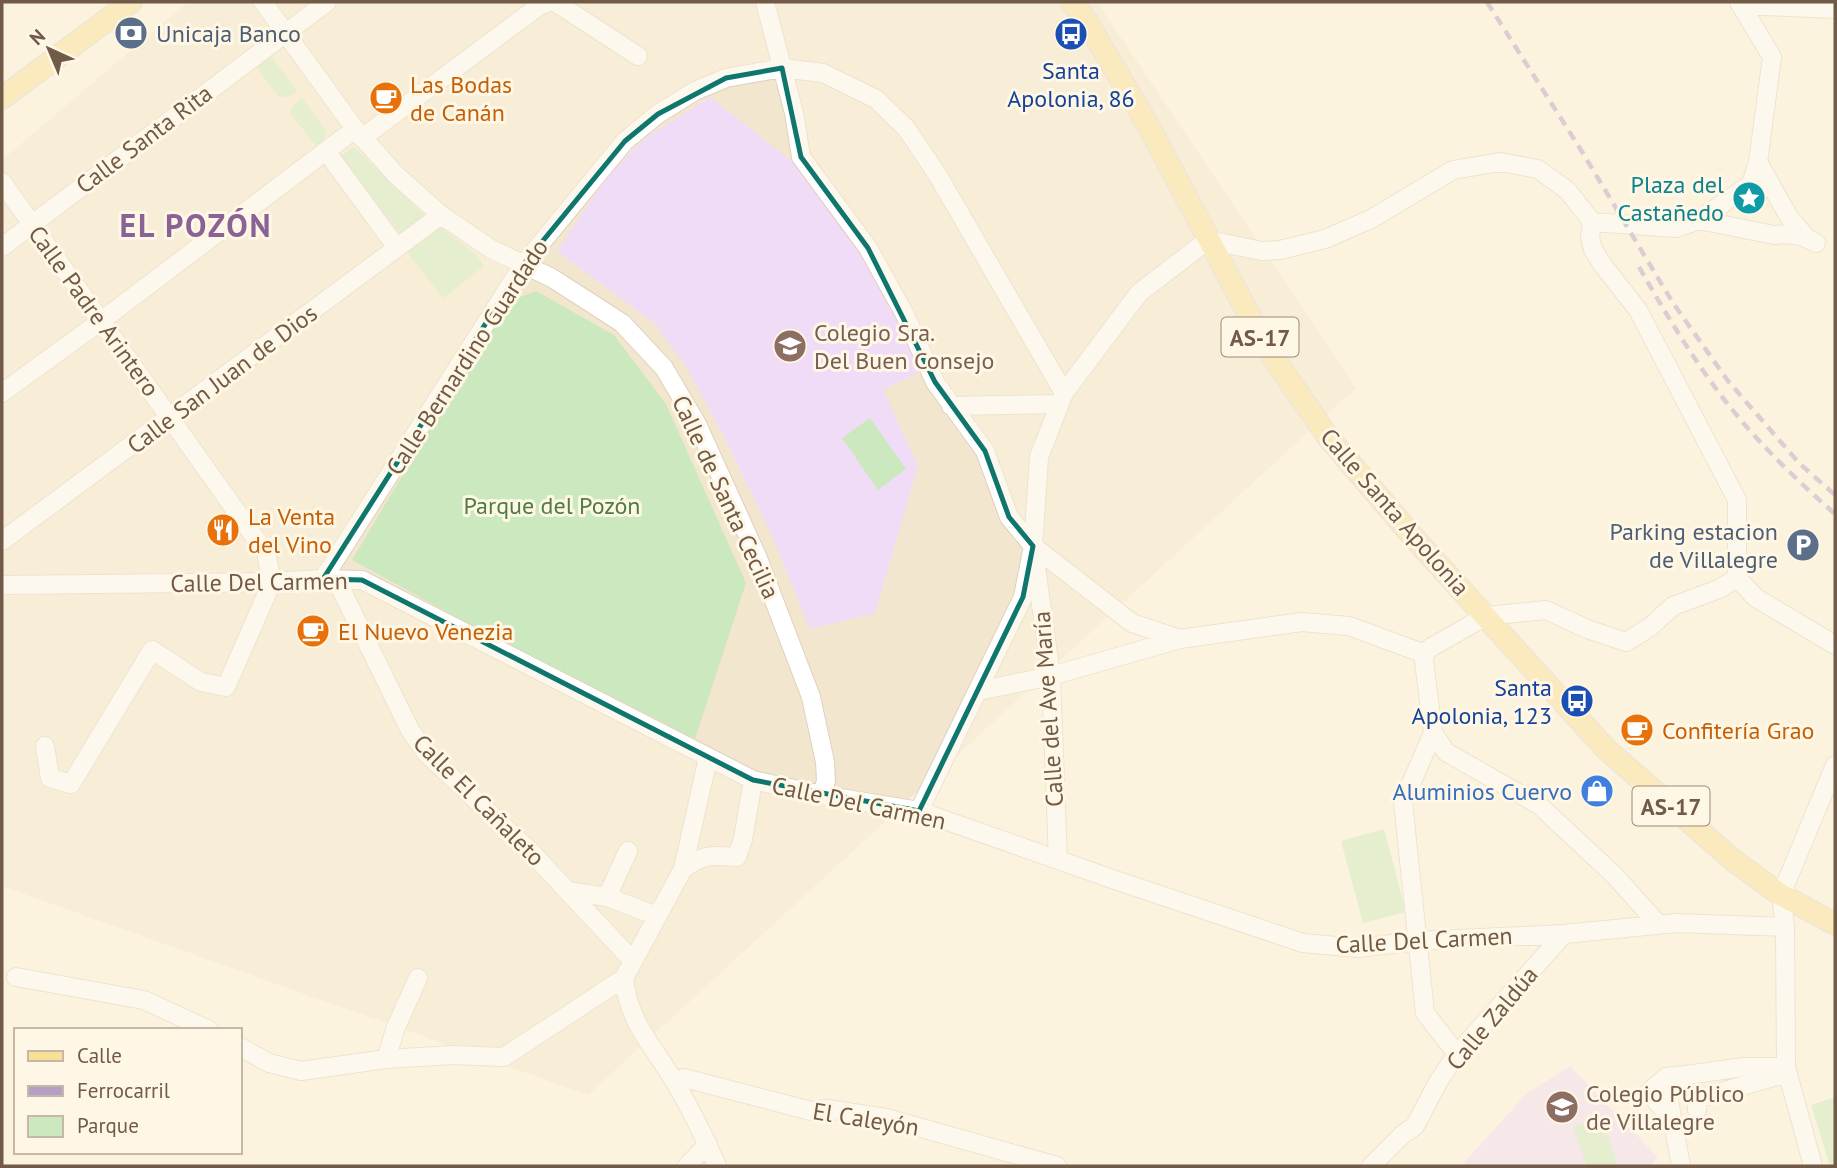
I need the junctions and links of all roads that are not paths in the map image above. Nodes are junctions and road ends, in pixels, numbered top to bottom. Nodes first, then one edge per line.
1 (131, 2) edge
2 (263, 2) edge
3 (327, 2) edge
4 (548, 2) edge
5 (555, 2) edge
6 (765, 2) edge
7 (1072, 2) edge
8 (1740, 3) edge
9 (1835, 9) edge
10 (286, 31) junction
11 (638, 56) dead end
12 (782, 68) junction
13 (2, 98) edge
14 (358, 134) junction
15 (326, 151) junction
16 (1758, 162) junction
17 (2, 182) edge
18 (441, 215) junction
19 (1699, 220) junction
20 (1592, 222) junction
21 (32, 224) junction
22 (1208, 240) junction
23 (2, 247) edge
24 (397, 248) junction
25 (523, 265) junction
26 (101, 321) junction
27 (2, 393) edge
28 (1061, 398) junction
29 (951, 406) junction
30 (170, 418) junction
31 (2, 541) edge
32 (1033, 546) junction
33 (1737, 578) junction
34 (330, 580) junction
35 (272, 582) junction
36 (2, 585) edge
37 (1486, 616) junction
38 (1181, 639) junction
39 (1835, 645) edge
40 (1425, 654) junction
41 (1051, 676) junction
42 (978, 691) junction
43 (1433, 733) junction
44 (45, 746) dead end
45 (708, 758) junction
46 (1835, 765) edge
47 (753, 780) junction
48 (822, 795) junction
49 (919, 811) junction
50 (628, 850) dead end
51 (1058, 859) junction
52 (683, 869) junction
53 (568, 891) junction
54 (1781, 895) junction
55 (607, 897) junction
56 (657, 916) junction
57 (1835, 924) edge
58 (1659, 925) junction
59 (1785, 927) junction
60 (1564, 934) junction
61 (1417, 941) junction
62 (633, 961) junction
63 (16, 977) dead end
64 (418, 978) dead end
65 (624, 978) junction
66 (205, 1028) edge
67 (242, 1048) edge
68 (1457, 1054) junction
69 (386, 1059) junction
70 (1787, 1070) junction
71 (676, 1084) junction
72 (1697, 1110) dead end
73 (708, 1144) junction
74 (687, 1166) edge
75 (717, 1166) edge
76 (1056, 1166) edge
77 (1371, 1166) edge
78 (1681, 1166) edge
79 (1813, 1166) edge

1 - 13 main road
2 - 10 street, Calle de Santa Cecilia
3 - 10 street, Calle Santa Rita
4 - 14 street
5 - 11 street
6 - 12 street
7 - 22 main road, Calle Santa Apolonia / AS-17
8 - 9 street
8 - 16 street
10 - 14 street, Calle de Santa Cecilia
10 - 21 street, Calle Santa Rita
12 - 25 street, Calle Bernardino Guardado
12 - 28 street, Calle Bernardino Guardado
12 - 29 street
14 - 15 street
14 - 18 street, Calle de Santa Cecilia
15 - 24 street
15 - 26 street
16 - 19 street
16 - 19 street
17 - 21 street, Calle Padre Arintero
18 - 24 street, Calle San Juan de Dios
18 - 25 street, Calle de Santa Cecilia
19 - 20 street
20 - 22 street
20 - 33 street
21 - 23 street, Calle Santa Rita
21 - 26 street, Calle Padre Arintero
22 - 28 street
22 - 37 main road, Calle Santa Apolonia / AS-17
24 - 30 street, Calle San Juan de Dios
25 - 34 street, Calle Bernardino Guardado
25 - 48 street, Calle de Santa Cecilia
26 - 27 street
26 - 30 street, Calle Padre Arintero
28 - 29 street
28 - 32 street
29 - 32 street
30 - 31 street, Calle San Juan de Dios
30 - 35 street, Calle Padre Arintero
32 - 38 street
32 - 41 street, Calle del Ave María
32 - 42 street
33 - 37 street
33 - 39 street
34 - 35 street, Calle Del Carmen
34 - 45 street, Calle Del Carmen
34 - 53 street, Calle El Cañaleto
35 - 36 street, Calle Del Carmen
35 - 44 street
37 - 40 street
37 - 54 main road, Calle Santa Apolonia / AS-17
38 - 40 street
38 - 41 street
40 - 43 street
41 - 42 street
41 - 51 street, Calle del Ave María
42 - 49 street
43 - 58 street
43 - 61 street
45 - 47 street, Calle Del Carmen
45 - 52 street
46 - 54 street
47 - 48 street, Calle Del Carmen
47 - 52 street
48 - 49 street, Calle Del Carmen
49 - 51 street, Calle Del Carmen
50 - 55 street
51 - 61 street, Calle Del Carmen
52 - 56 street
53 - 55 street
53 - 62 street, Calle El Cañaleto
54 - 57 main road, Calle Santa Apolonia / AS-17
54 - 59 street
55 - 56 street
56 - 62 street
58 - 59 street, Calle Del Carmen
58 - 60 street, Calle Del Carmen
59 - 70 street
60 - 61 street, Calle Del Carmen
60 - 68 street, Calle Zaldúa
61 - 68 street
62 - 65 street
63 - 66 street
64 - 69 street
65 - 69 street
65 - 71 street
67 - 69 street
68 - 77 street, Calle Zaldúa
70 - 72 street
70 - 78 street
70 - 79 street
71 - 73 street
71 - 76 street, El Caleyón
73 - 74 street
73 - 75 street

